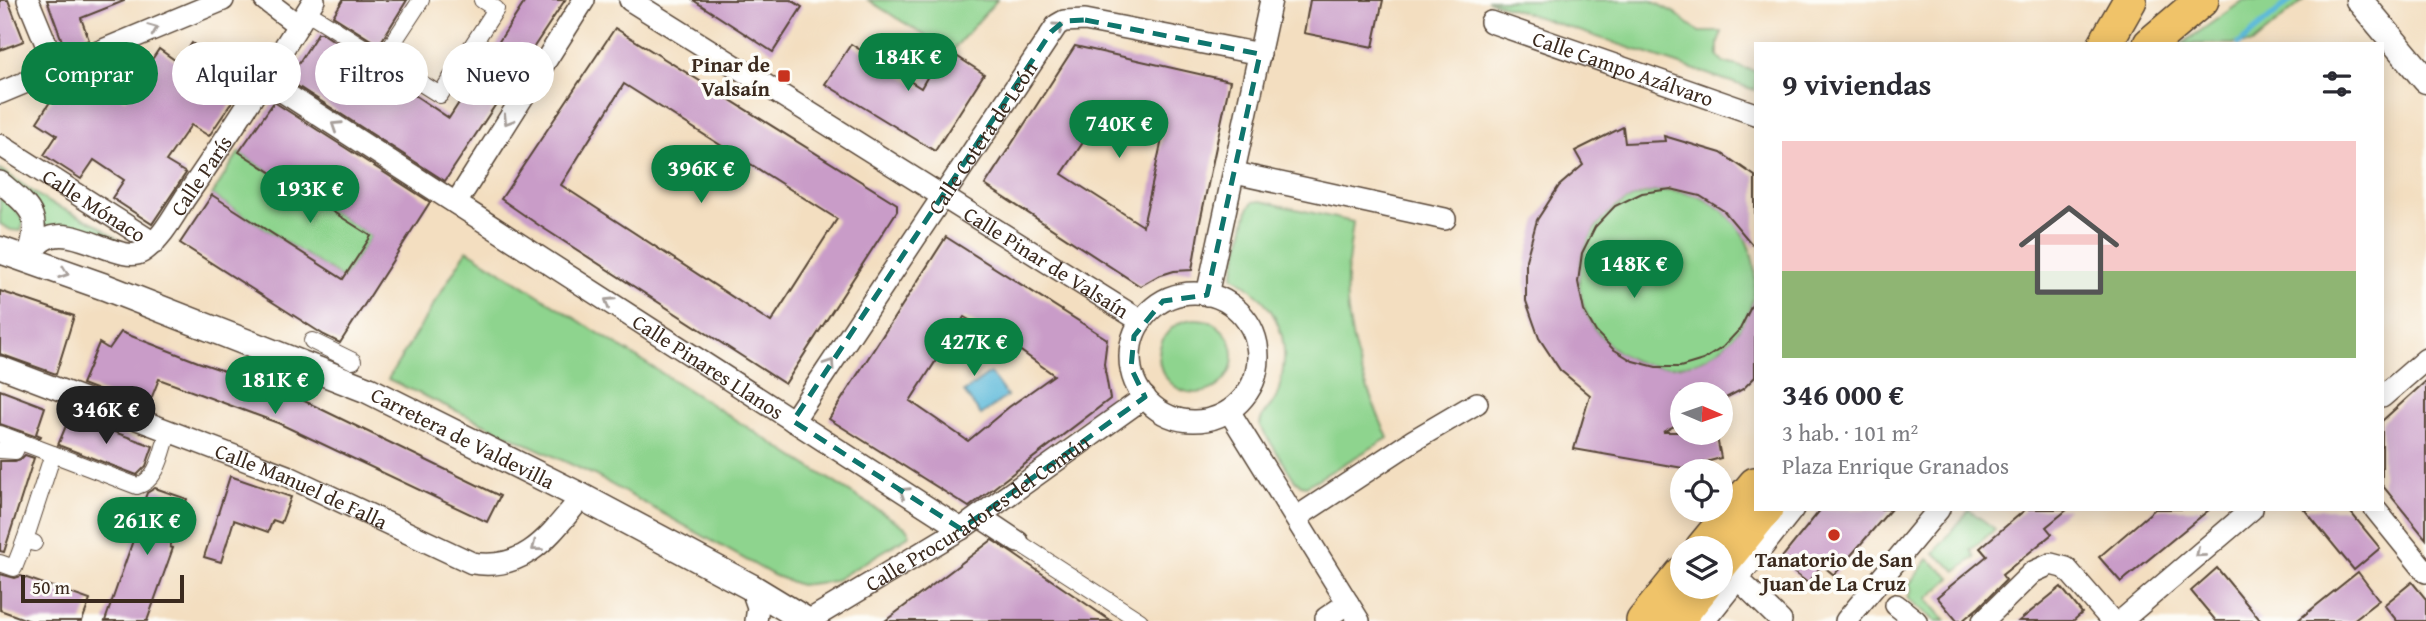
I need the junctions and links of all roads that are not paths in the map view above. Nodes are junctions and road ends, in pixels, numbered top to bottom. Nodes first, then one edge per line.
1 (28, 0) edge
2 (223, 0) edge
3 (265, 0) edge
4 (421, 0) edge
5 (482, 0) edge
6 (584, 0) edge
7 (630, 0) edge
8 (1270, 0) edge
9 (2112, 0) edge
10 (2130, 0) edge
11 (2202, 0) edge
12 (2359, 0) edge
13 (306, 12) edge
14 (1491, 22) dead end
15 (46, 42) edge
16 (120, 42) edge
17 (287, 42) edge
18 (356, 42) edge
19 (393, 42) edge
20 (2104, 42) edge
21 (2105, 42) edge
22 (2152, 42) edge
23 (1260, 54) junction
24 (2426, 79) edge
25 (21, 84) edge
26 (428, 87) edge
27 (0, 93) edge
28 (301, 103) edge
29 (246, 105) edge
30 (1754, 114) edge
31 (0, 145) edge
32 (1235, 173) junction
33 (0, 182) edge
34 (941, 197) junction
35 (456, 203) junction
36 (1446, 219) dead end
37 (155, 243) junction
38 (0, 250) edge
39 (27, 260) junction
40 (1207, 295) junction
41 (1141, 321) junction
42 (312, 341) dead end
43 (2426, 359) edge
44 (353, 360) dead end
45 (0, 366) edge
46 (2384, 395) edge
47 (1144, 397) junction
48 (1477, 402) dead end
49 (1229, 411) junction
50 (793, 421) junction
51 (169, 431) junction
52 (0, 434) edge
53 (19, 441) junction
54 (0, 450) edge
55 (53, 454) junction
56 (1754, 485) edge
57 (582, 497) junction
58 (1765, 511) edge
59 (1791, 511) edge
60 (1937, 511) edge
61 (2250, 511) edge
62 (2377, 511) edge
63 (979, 516) junction
64 (1297, 517) junction
65 (961, 529) junction
66 (1712, 536) edge
67 (1018, 542) joint
68 (2423, 560) edge
69 (7, 565) edge
70 (1733, 565) edge
71 (1733, 568) edge
72 (1733, 576) edge
73 (751, 587) junction
74 (1670, 588) edge
75 (1694, 599) edge
76 (1715, 599) edge
77 (1896, 605) dead end
78 (1353, 612) edge
79 (1323, 620) edge
80 (756, 621) edge
81 (807, 621) edge
82 (1140, 621) edge
83 (1643, 621) edge
84 (1676, 621) edge
85 (1703, 621) edge
86 (1781, 621) edge
87 (1846, 621) edge
88 (1916, 621) edge
89 (1983, 621) edge
90 (2112, 621) edge
91 (2121, 621) edge

1 - 15 street
16 -> 2 street
3 - 13 street
4 - 19 street
5 - 26 street
6 -> 35 street
7 - 34 street, Calle Pinar de Valsaín
8 - 23 street
9 - 20 main road
10 - 21 main road
11 - 22 main road
12 - 24 street
13 - 17 street, Calle París
13 - 18 street
14 - 30 street, Calle Campo Azálvaro
23 - 32 street
34 -> 23 street, Calle Cotera de León
25 - 27 street
35 -> 28 street, Calle Pinares Llanos
29 - 37 street, Calle París
31 - 37 street, Calle Mónaco
32 - 36 street
32 - 40 street
33 - 39 street
34 - 41 street, Calle Pinar de Valsaín
50 -> 34 street, Calle Cotera de León
50 -> 35 street, Calle Pinares Llanos
37 - 39 street
38 - 39 street, Carretera de Valdevilla
39 -> 57 street, Carretera de Valdevilla
40 - 41 street
40 - 49 street
41 - 47 street
42 - 44 street
43 - 46 street
45 - 51 street, Calle Manuel de Falla
47 - 49 street
47 - 63 street, Calle Procuradores del Común
48 - 64 street
49 - 64 street
65 -> 50 street, Calle Pinares Llanos
51 - 55 street
57 -> 51 street, Calle Manuel de Falla
52 - 53 street
53 - 54 street
53 - 55 street
55 - 69 street
56 - 66 main road
57 - 73 street, Carretera de Valdevilla
58 - 70 main road
59 - 71 street
60 - 87 street
61 -> 91 street
62 - 68 street
63 - 65 street, Calle Procuradores del Común
63 - 67 street
64 - 78 street
65 - 81 street, Calle Procuradores del Común
67 - 82 street
72 - 86 street
73 - 80 street
73 - 81 street, Carretera de Valdevilla
74 - 83 main road
75 - 84 main road
76 - 85 street
77 - 88 street
78 - 79 street
89 - 90 street

